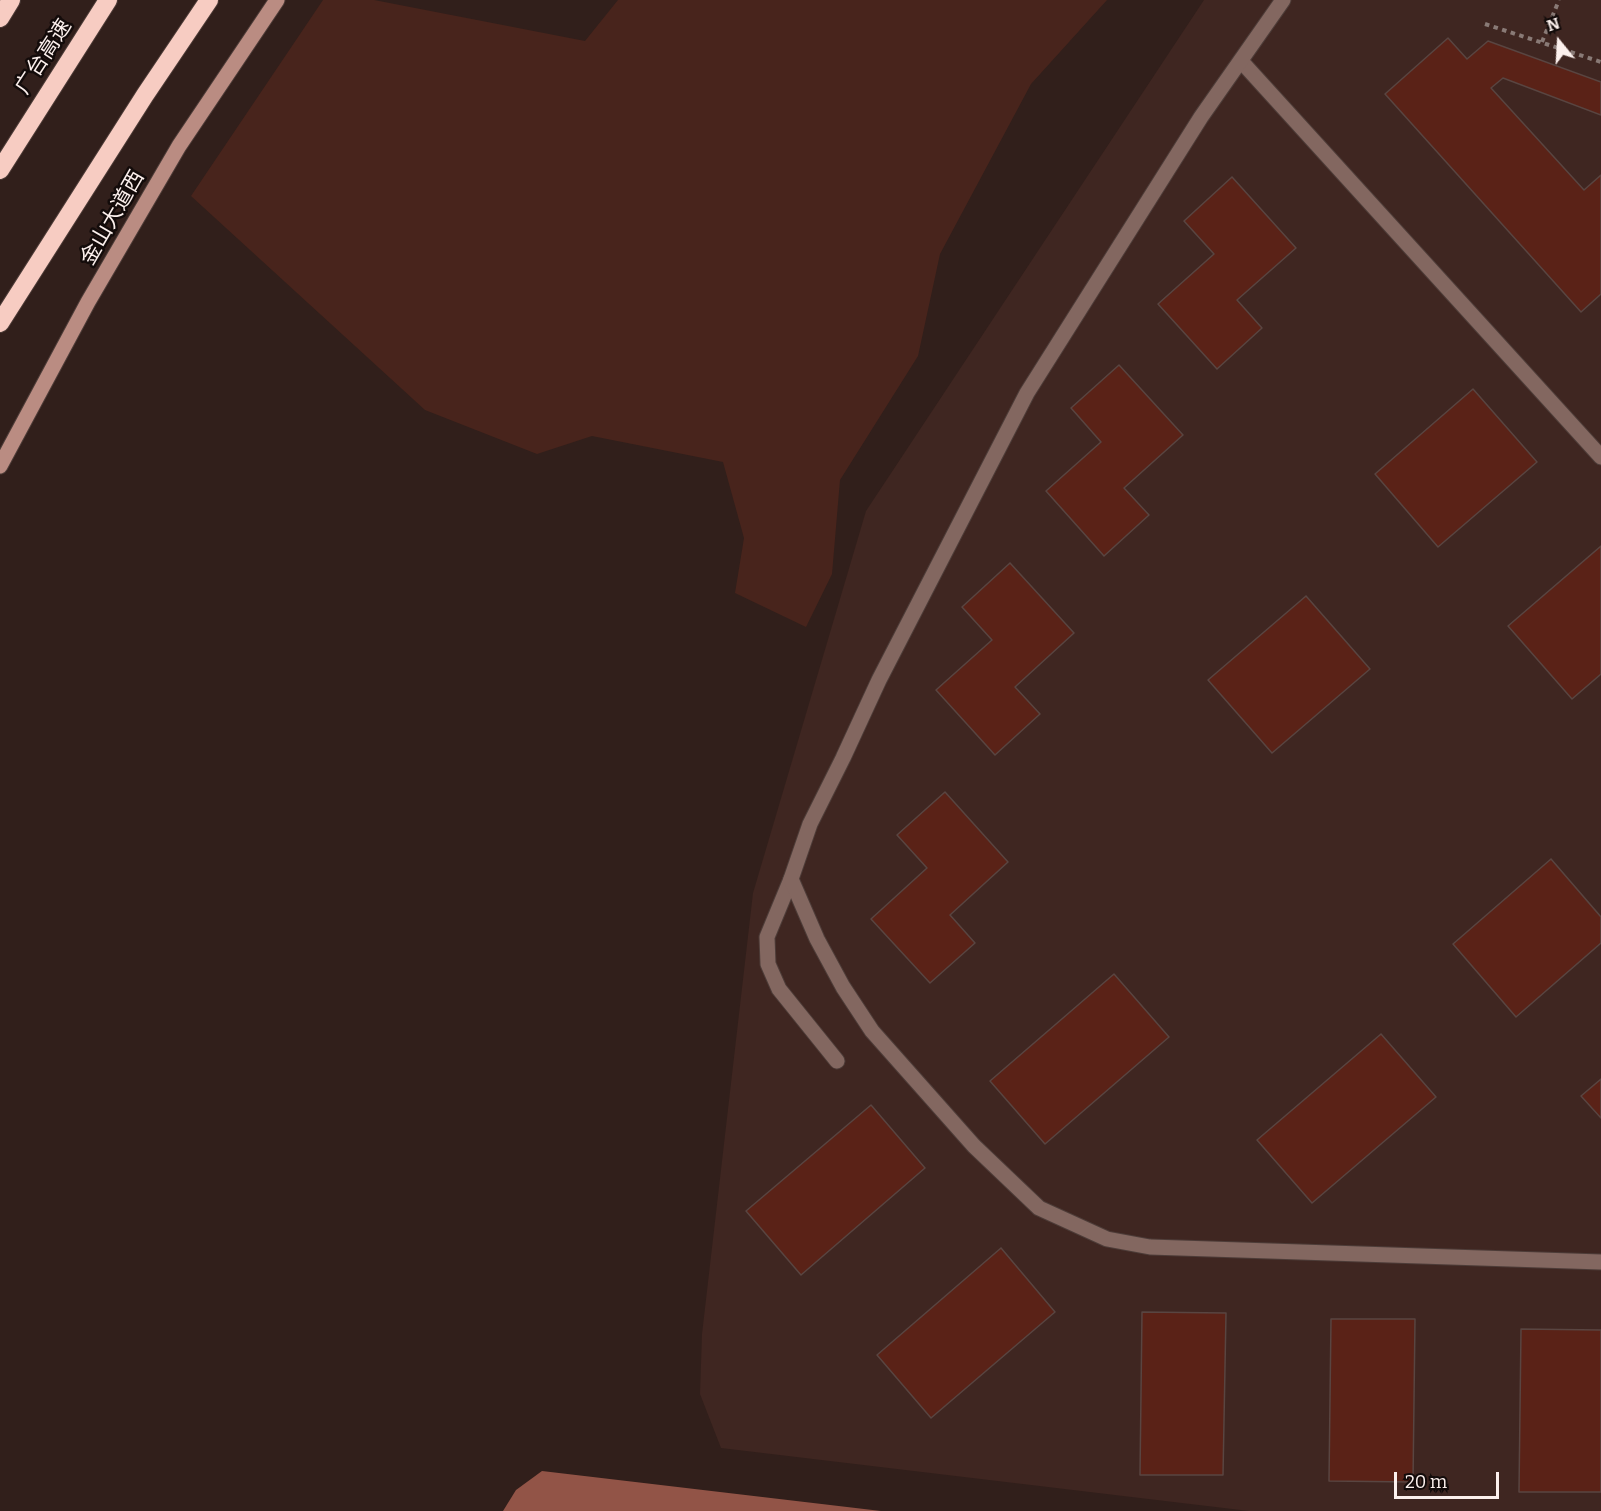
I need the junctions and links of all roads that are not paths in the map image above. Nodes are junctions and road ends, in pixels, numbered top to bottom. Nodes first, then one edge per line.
1 (11, 0) edge
2 (108, 0) edge
3 (209, 0) edge
4 (277, 0) edge
5 (1283, 0) edge
6 (0, 18) edge
7 (1241, 61) junction
8 (0, 170) edge
9 (0, 323) edge
10 (1601, 457) edge
11 (0, 466) edge
12 (791, 879) junction
13 (837, 1061) dead end
14 (1601, 1262) edge

1 - 6 highway
2 - 8 highway, 广台高速
3 - 9 highway
4 - 11 main road, 金山大道西
5 - 7 street
7 - 10 street
7 - 12 street
12 - 13 street
12 - 14 street

